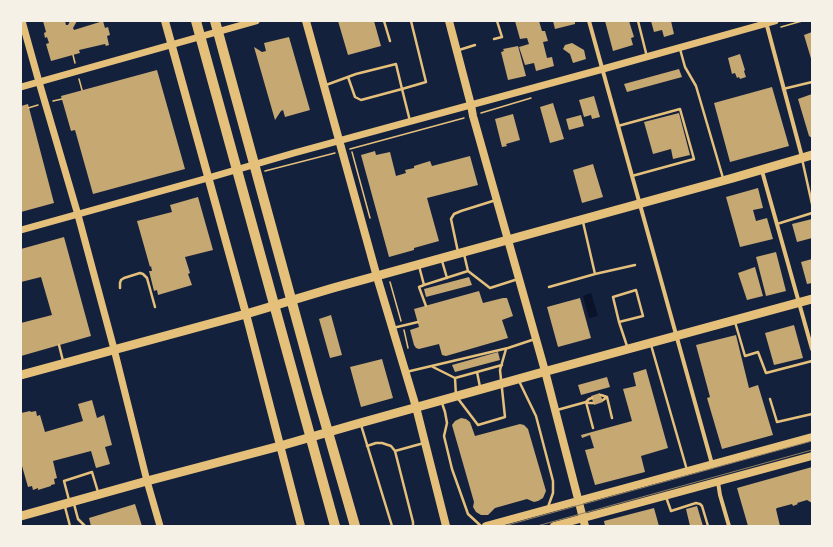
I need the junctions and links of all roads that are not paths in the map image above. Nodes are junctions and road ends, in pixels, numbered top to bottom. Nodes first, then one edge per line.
1 (22, 21) edge
2 (165, 21) edge
3 (196, 21) edge
4 (215, 21) edge
5 (256, 21) edge
6 (306, 21) edge
7 (384, 21) edge
8 (410, 21) edge
9 (448, 21) edge
10 (497, 21) edge
11 (589, 21) edge
12 (638, 21) edge
13 (775, 21) edge
14 (766, 22) edge
15 (494, 39) dead end
16 (390, 41) dead end
17 (171, 45) junction
18 (474, 45) dead end
19 (680, 48) junction
20 (456, 50) junction
21 (647, 57) junction
22 (603, 69) junction
23 (348, 77) junction
24 (38, 82) junction
25 (812, 82) edge
26 (324, 85) junction
27 (21, 87) edge
28 (402, 89) junction
29 (784, 89) junction
30 (471, 105) junction
31 (410, 122) junction
32 (618, 126) junction
33 (340, 141) junction
34 (812, 155) edge
35 (802, 157) junction
36 (761, 169) junction
37 (632, 176) junction
38 (208, 178) junction
39 (724, 180) junction
40 (497, 200) junction
41 (639, 204) junction
42 (812, 204) edge
43 (812, 213) edge
44 (78, 215) junction
45 (583, 219) junction
46 (776, 224) junction
47 (21, 230) edge
48 (508, 240) junction
49 (461, 253) junction
50 (442, 259) junction
51 (419, 265) junction
52 (635, 265) dead end
53 (468, 271) junction
54 (595, 274) junction
55 (377, 277) junction
56 (447, 278) junction
57 (519, 279) junction
58 (424, 285) junction
59 (549, 287) dead end
60 (120, 288) dead end
61 (812, 299) edge
62 (798, 302) junction
63 (426, 306) dead end
64 (155, 307) dead end
65 (246, 314) junction
66 (735, 320) junction
67 (418, 322) dead end
68 (619, 322) junction
69 (392, 328) junction
70 (676, 336) junction
71 (536, 339) junction
72 (650, 343) junction
73 (59, 345) dead end
74 (114, 349) junction
75 (506, 349) junction
76 (627, 349) junction
77 (812, 349) edge
78 (812, 361) edge
79 (64, 363) junction
80 (502, 365) junction
81 (432, 366) junction
82 (544, 371) junction
83 (406, 372) junction
84 (477, 372) junction
85 (21, 375) edge
86 (456, 378) junction
87 (518, 379) junction
88 (502, 383) junction
89 (480, 389) junction
90 (601, 395) dead end
91 (456, 396) junction
92 (607, 397) junction
93 (592, 398) dead end
94 (770, 399) dead end
95 (441, 400) junction
96 (603, 400) dead end
97 (586, 402) junction
98 (593, 403) dead end
99 (416, 407) junction
100 (555, 411) junction
101 (812, 414) edge
102 (612, 418) dead end
103 (360, 423) junction
104 (593, 428) dead end
105 (812, 436) edge
106 (425, 443) junction
107 (280, 446) junction
108 (367, 446) junction
109 (395, 451) junction
110 (812, 456) edge
111 (712, 465) junction
112 (687, 471) junction
113 (147, 481) junction
114 (718, 482) junction
115 (99, 494) junction
116 (666, 495) junction
117 (578, 501) junction
118 (69, 503) junction
119 (546, 510) junction
120 (21, 516) edge
121 (584, 522) edge
122 (70, 526) edge
123 (85, 526) edge
124 (160, 526) edge
125 (301, 526) edge
126 (335, 526) edge
127 (355, 526) edge
128 (392, 526) edge
129 (413, 526) edge
130 (446, 526) edge
131 (481, 526) edge
132 (486, 526) edge
133 (554, 526) edge
134 (708, 526) edge
135 (729, 526) edge

1 - 24 street
2 - 17 main road
3 - 126 highway
4 - 127 highway
5 - 17 street
6 - 26 main road
7 - 16 lane
8 - 28 lane
9 - 20 main road
10 - 15 lane
11 - 22 street
12 - 21 lane
13 - 14 street
14 - 19 street
14 - 29 street
17 - 24 street
17 - 38 main road
18 - 20 lane
19 - 21 street
19 - 39 lane
20 - 30 main road
21 - 22 street
22 - 30 street
22 - 32 street
23 - 26 lane
23 - 28 lane
23 - 28 lane
24 - 27 street
24 - 44 street
25 - 29 lane
26 - 33 main road
28 - 31 lane
29 - 35 street
30 - 31 street
30 - 40 main road
31 - 33 street
32 - 37 street
32 - 37 lane
33 - 38 street
33 - 55 main road
34 - 35 main road
35 - 36 main road
35 - 42 lane
36 - 39 main road
36 - 46 street
37 - 41 street
38 - 44 street
38 - 65 main road
39 - 41 main road
40 - 48 main road
40 - 49 lane
41 - 45 main road
41 - 70 street
43 - 46 lane
44 - 47 street
44 - 74 street
45 - 48 main road
45 - 54 lane
46 - 62 street
48 - 49 main road
48 - 57 main road
49 - 50 main road
49 - 53 lane
50 - 51 main road
50 - 56 lane
51 - 55 main road
51 - 58 lane
52 - 54 lane
53 - 56 lane
53 - 57 lane
54 - 59 lane
55 - 65 main road
55 - 69 main road
56 - 58 lane
57 - 71 main road
58 - 63 lane
60 - 64 lane
61 - 62 main road
62 - 66 main road
62 - 77 street
65 - 74 main road
65 - 107 main road
66 - 70 main road
66 - 78 lane
67 - 69 lane
68 - 68 lane
68 - 76 lane
69 - 83 main road
70 - 72 main road
70 - 111 street
71 - 75 lane
71 - 82 main road
72 - 76 main road
72 - 112 lane
73 - 79 lane
74 - 79 main road
74 - 113 street
75 - 80 lane
75 - 81 lane
76 - 82 main road
79 - 85 main road
80 - 84 lane
80 - 88 lane
81 - 83 lane
81 - 86 lane
82 - 87 main road
82 - 100 main road
83 - 99 main road
84 - 86 lane
84 - 89 lane
86 - 91 lane
87 - 88 main road
87 - 119 lane
88 - 89 main road
88 - 91 lane
89 - 91 main road
90 - 92 lane
91 - 95 main road
92 - 96 lane
92 - 102 lane
93 - 97 lane
94 - 101 lane
95 - 99 main road
95 - 131 lane
97 - 98 lane
97 - 100 lane
97 - 104 lane
99 - 103 main road
99 - 106 main road
100 - 117 main road
103 - 107 main road
103 - 108 lane
105 - 111 main road
106 - 109 lane
106 - 130 main road
107 - 113 main road
107 - 125 main road
108 - 109 lane
108 - 128 lane
109 - 129 lane
110 - 114 main road
111 - 112 main road
112 - 117 main road
113 - 115 main road
113 - 124 street
114 - 116 main road
114 - 135 street
115 - 118 main road
115 - 118 lane
116 - 121 main road
116 - 134 lane
117 - 119 main road
117 - 121 main road
118 - 120 main road
118 - 122 lane
118 - 123 lane
119 - 132 main road
121 - 133 main road

